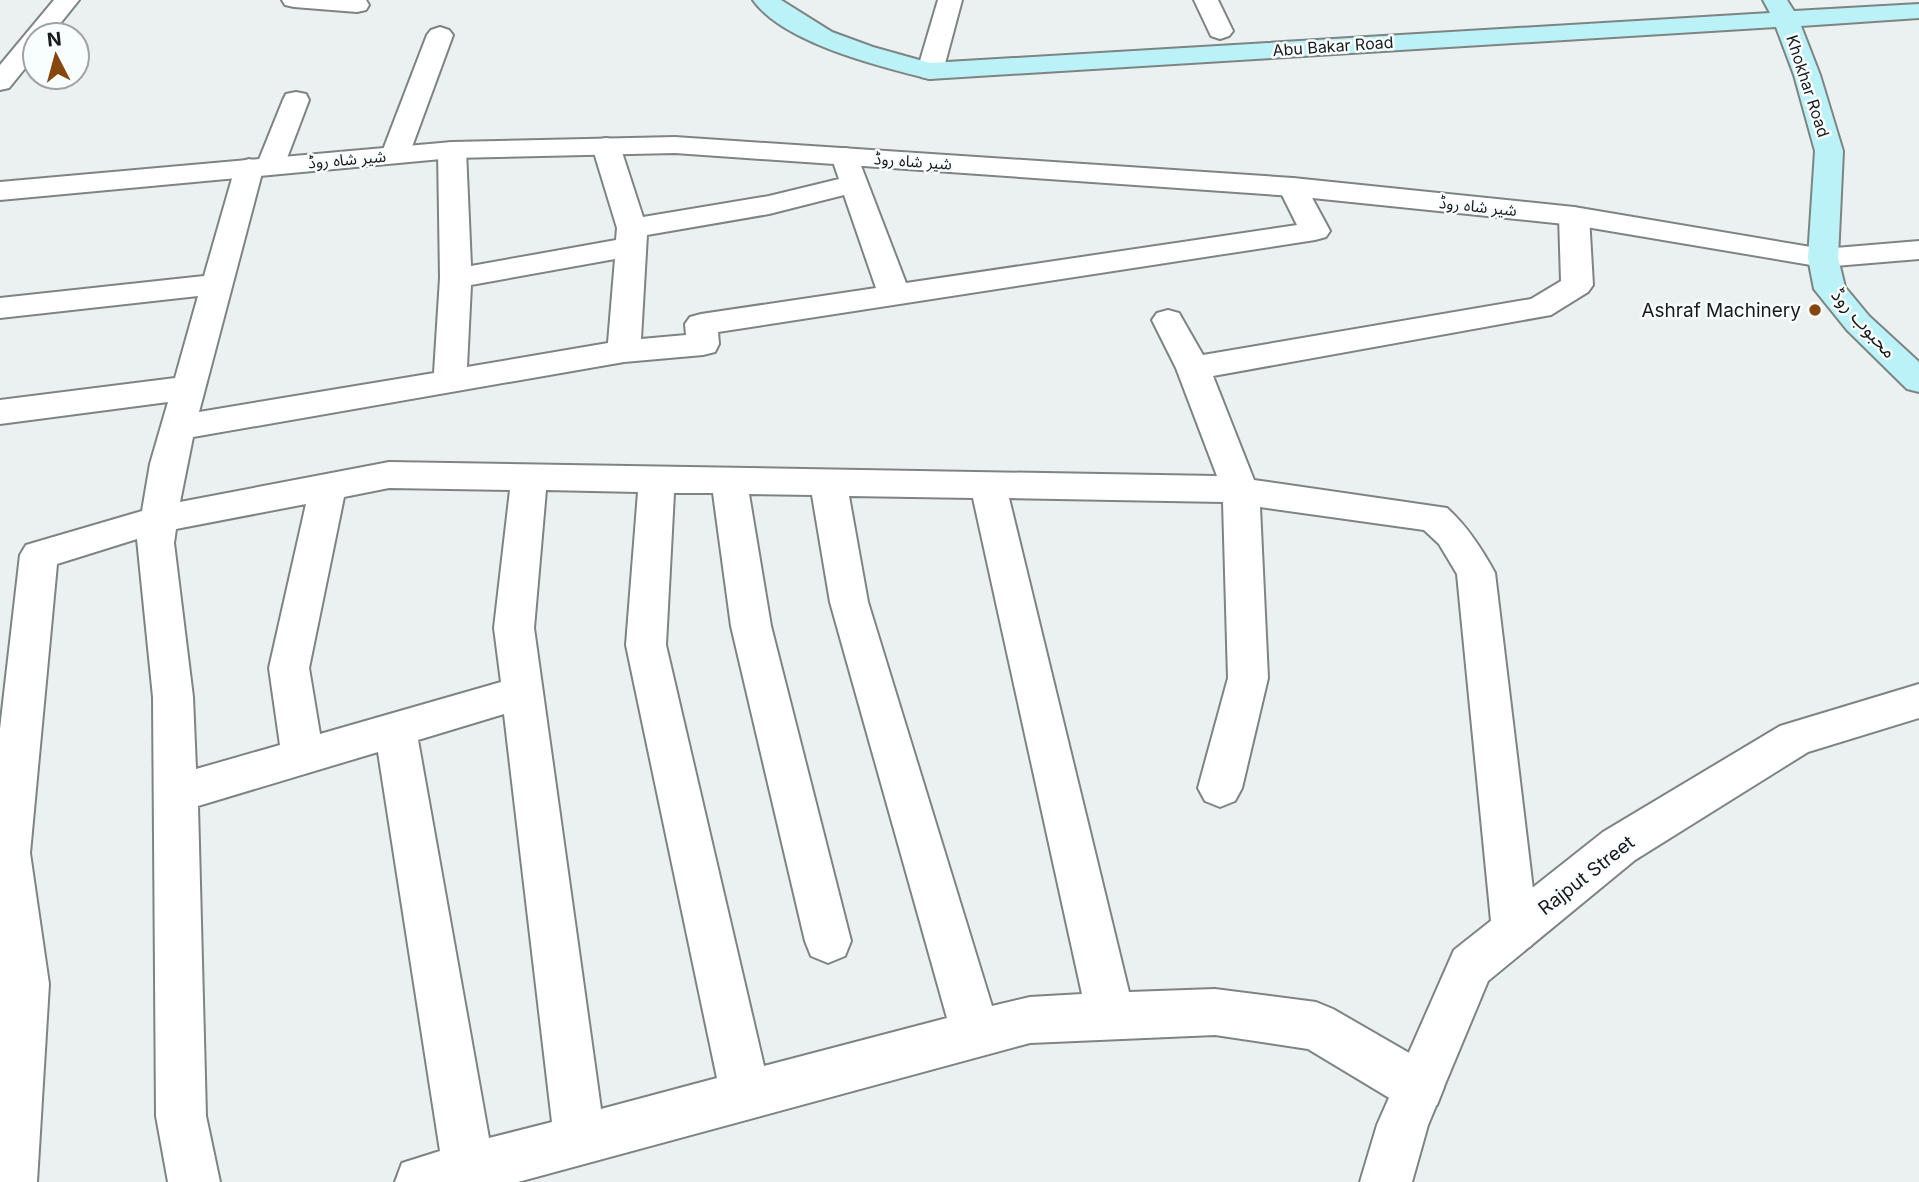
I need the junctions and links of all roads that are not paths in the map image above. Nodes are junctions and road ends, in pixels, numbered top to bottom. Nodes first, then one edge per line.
1 (67, 0) edge
2 (293, 0) edge
3 (765, 0) edge
4 (950, 0) edge
5 (1206, 0) edge
6 (1778, 4) edge
7 (357, 5) dead end
8 (1919, 11) edge
9 (50, 21) edge
10 (862, 27) dead end
11 (1220, 31) junction
12 (440, 35) dead end
13 (21, 56) edge
14 (933, 60) junction
15 (0, 82) edge
16 (296, 100) dead end
17 (606, 146) junction
18 (452, 150) junction
19 (395, 155) junction
20 (259, 167) junction
21 (850, 170) junction
22 (1293, 187) junction
23 (0, 191) edge
24 (1574, 216) junction
25 (631, 238) junction
26 (1919, 250) edge
27 (1823, 258) junction
28 (456, 278) junction
29 (216, 284) junction
30 (894, 295) junction
31 (0, 308) edge
32 (1168, 320) dead end
33 (624, 351) junction
34 (1193, 368) junction
35 (450, 381) junction
36 (1919, 381) edge
37 (187, 387) junction
38 (0, 412) edge
39 (177, 428) junction
40 (529, 477) junction
41 (657, 480) junction
42 (729, 480) junction
43 (828, 482) junction
44 (988, 485) junction
45 (328, 486) junction
46 (1241, 492) junction
47 (159, 519) junction
48 (523, 692) junction
49 (1919, 701) edge
50 (395, 729) junction
51 (303, 757) junction
52 (1220, 788) dead end
53 (176, 794) junction
54 (1515, 931) junction
55 (828, 941) dead end
56 (1111, 1016) junction
57 (976, 1033) junction
58 (1419, 1087) junction
59 (746, 1096) junction
60 (580, 1140) junction
61 (469, 1170) junction
62 (11, 1182) edge
63 (194, 1182) edge
64 (421, 1182) edge
65 (1386, 1182) edge

1 - 9 street
2 - 7 street
3 - 14 main road, Abu Bakar Road
4 - 14 street
5 - 11 street
6 - 8 main road, Abu Bakar Road
6 - 11 main road, Abu Bakar Road
6 - 14 main road, Abu Bakar Road
6 - 27 main road, Khokhar Road
10 - 14 main road, Abu Bakar Road
11 - 14 main road, Abu Bakar Road
12 - 19 street
13 - 15 street
16 - 20 street
17 - 18 street, شیر شاہ روڈ
17 - 21 street, شیر شاہ روڈ
17 - 25 street
18 - 19 street, شیر شاہ روڈ
18 - 28 street
19 - 20 street, شیر شاہ روڈ
20 - 23 street, شیر شاہ روڈ
20 - 29 street
21 - 22 street, شیر شاہ روڈ
21 - 25 street
21 - 30 street
22 - 24 street, شیر شاہ روڈ
22 - 30 street
24 - 27 street, شیر شاہ روڈ
24 - 34 street
25 - 28 street
25 - 33 street
26 - 27 street, شیر شاہ روڈ
27 - 36 main road, محبوب روڈ
28 - 35 street
29 - 31 street
29 - 37 street
30 - 33 street
32 - 34 street
33 - 35 street
34 - 46 street
35 - 39 street
37 - 38 street
37 - 39 street
39 - 47 street
40 - 41 street
40 - 45 street
40 - 48 street
41 - 42 street
41 - 59 street
42 - 43 street
42 - 55 street
43 - 44 street
43 - 57 street
44 - 46 street
44 - 56 street
45 - 47 street
45 - 51 street
46 - 52 street
46 - 54 street
47 - 53 street
47 - 62 street
48 - 50 street
48 - 60 street
49 - 54 street, Rajput Street
50 - 51 street
50 - 61 street
51 - 53 street
53 - 63 street
54 - 58 street, Rajput Street
56 - 57 street
56 - 58 street
57 - 59 street
58 - 65 street, Rajput Street
59 - 60 street
60 - 61 street
61 - 64 street

